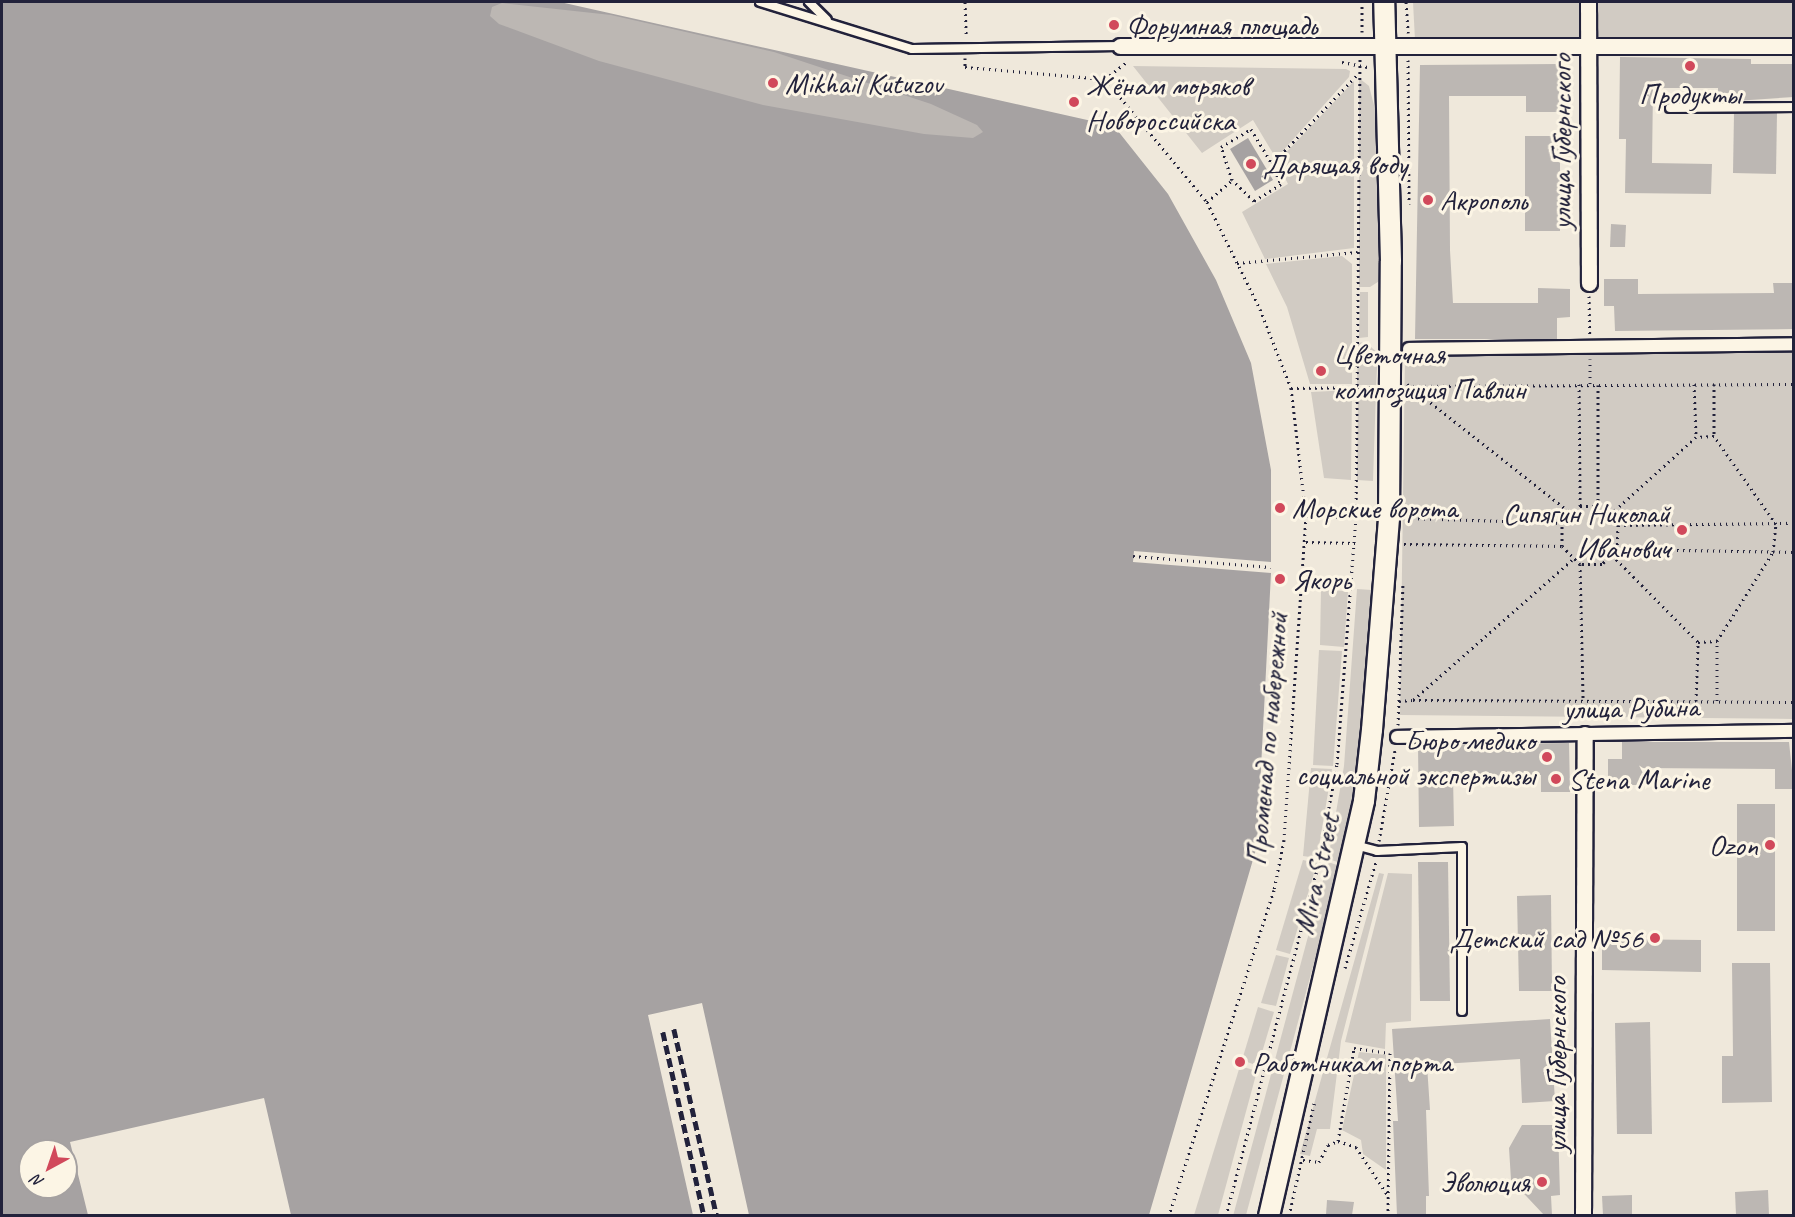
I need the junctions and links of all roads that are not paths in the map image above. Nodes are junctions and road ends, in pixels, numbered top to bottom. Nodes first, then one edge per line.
1 (760, 2) edge
2 (809, 2) edge
3 (1384, 2) edge
4 (1588, 2) edge
5 (828, 21) junction
6 (1120, 46) joint
7 (1385, 46) junction
8 (1588, 46) junction
9 (1794, 46) edge
10 (1794, 107) edge
11 (1670, 108) dead end
12 (1589, 283) dead end
13 (1794, 344) edge
14 (1409, 349) dead end
15 (1794, 730) edge
16 (1585, 734) junction
17 (1397, 737) dead end
18 (1354, 845) junction
19 (1462, 1011) dead end
20 (1269, 1215) edge
21 (1583, 1215) edge

1 - 5 lane
2 - 5 lane
3 - 7 street, Mira Street
4 - 8 street, улица Губернского
5 - 6 lane
6 - 7 street
7 - 8 street
7 - 18 street, Mira Street
8 - 9 street
8 - 12 street, улица Губернского
10 - 11 lane
13 - 14 street
15 - 16 street, улица Рубина
16 - 17 street, улица Рубина
16 - 21 street, улица Губернского
18 - 19 lane
18 - 20 street, Mira Street

